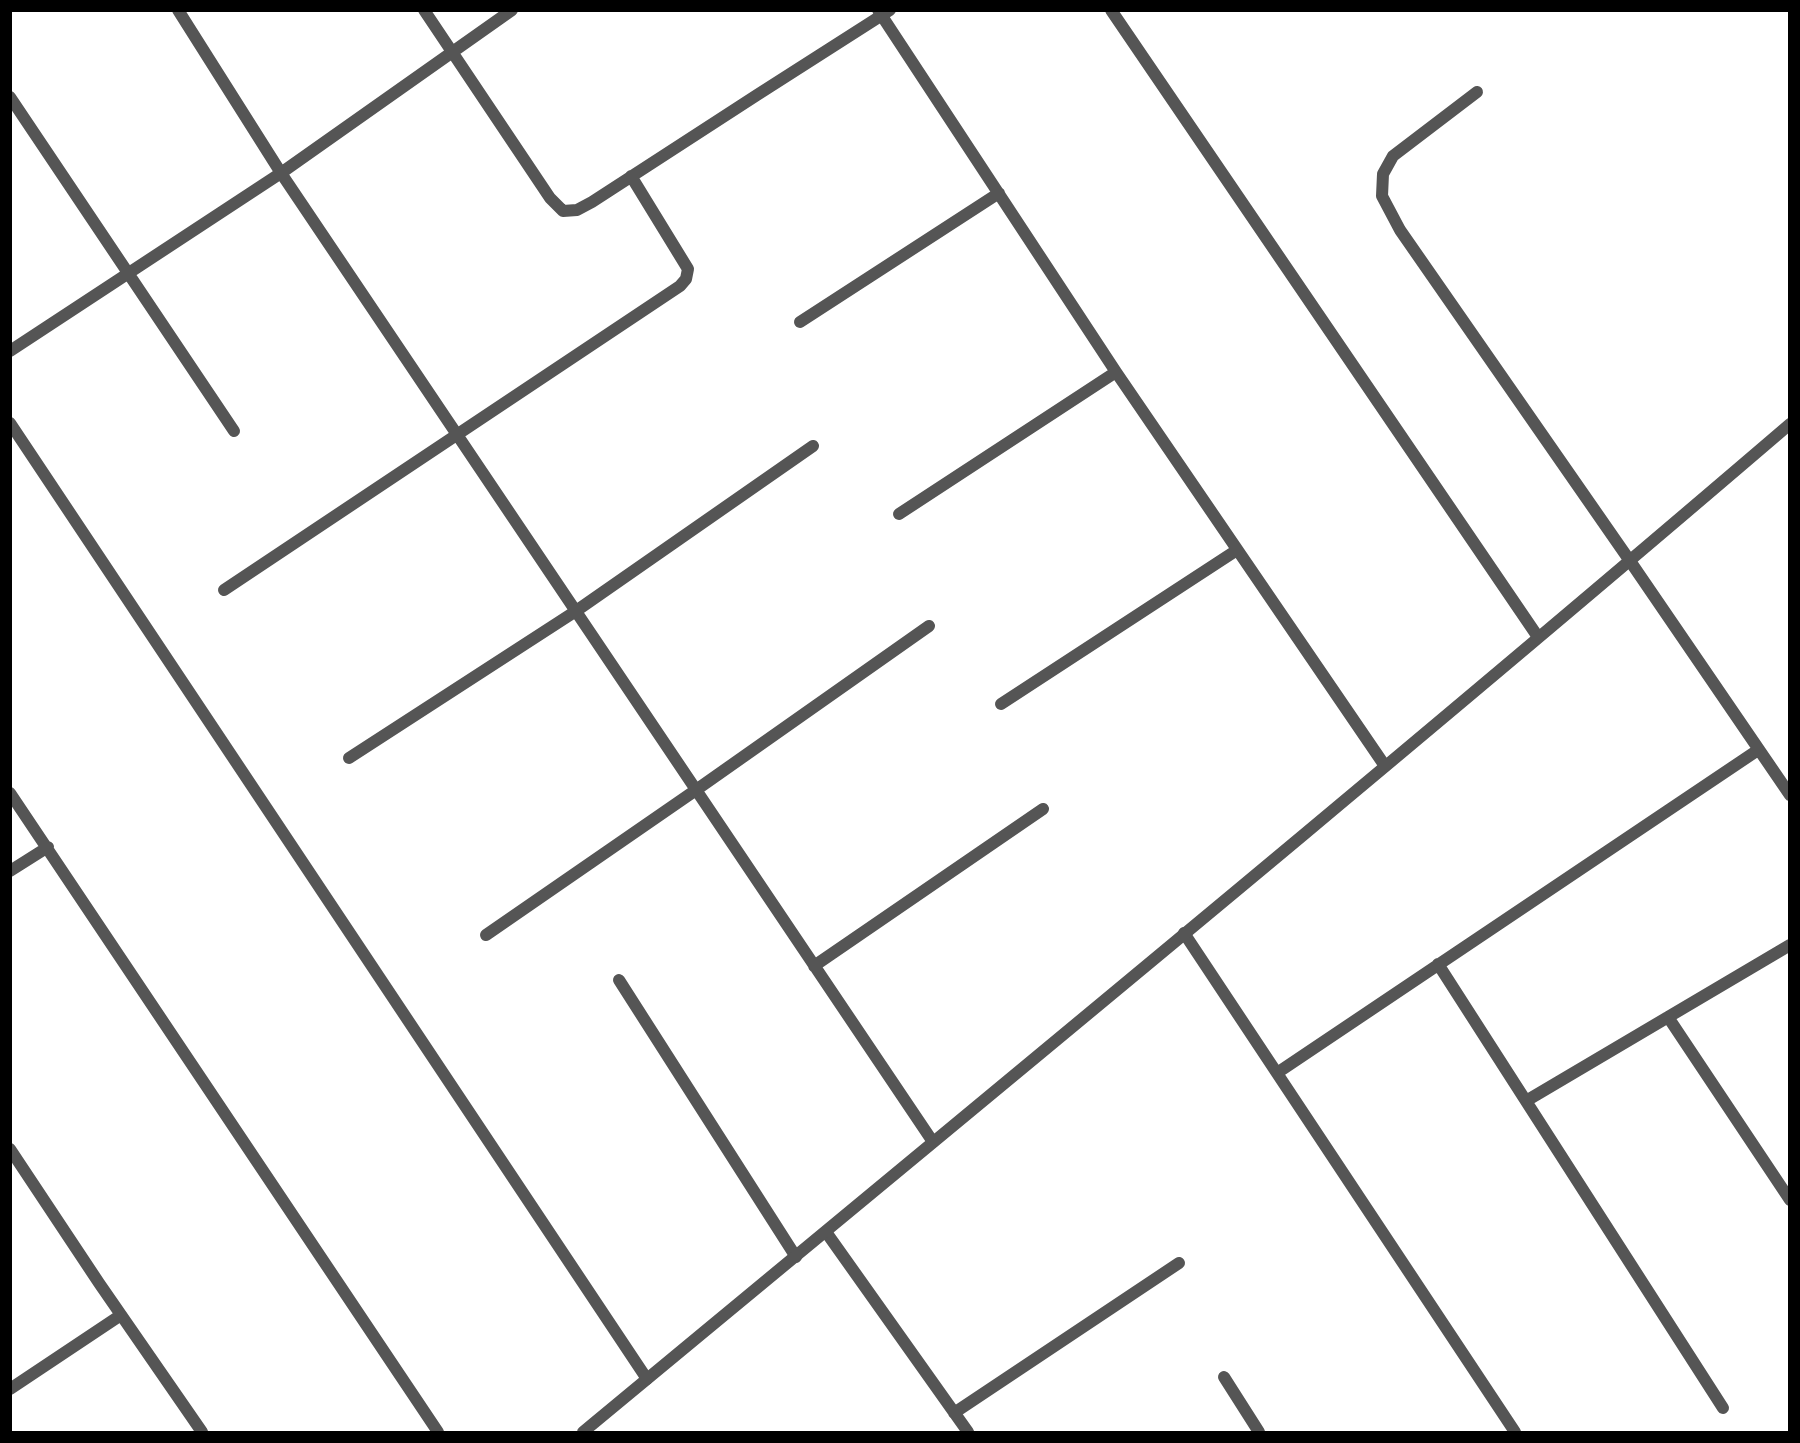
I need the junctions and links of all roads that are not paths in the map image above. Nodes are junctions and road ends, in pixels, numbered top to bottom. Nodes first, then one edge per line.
1 (178, 10) edge
2 (424, 10) edge
3 (512, 10) edge
4 (1111, 10) edge
5 (884, 12) edge
6 (452, 53) junction
7 (1477, 93) dead end
8 (10, 97) edge
9 (281, 173) junction
10 (631, 176) junction
11 (999, 193) junction
12 (128, 274) junction
13 (800, 322) dead end
14 (10, 351) edge
15 (1116, 372) junction
16 (10, 423) edge
17 (1790, 424) edge
18 (234, 431) dead end
19 (457, 436) junction
20 (813, 446) dead end
21 (899, 514) dead end
22 (1237, 550) junction
23 (1630, 561) junction
24 (224, 590) dead end
25 (576, 611) junction
26 (929, 626) dead end
27 (1539, 637) junction
28 (1001, 704) dead end
29 (1758, 750) junction
30 (349, 758) dead end
31 (1385, 766) junction
32 (696, 790) junction
33 (10, 793) edge
34 (1790, 795) edge
35 (1043, 809) dead end
36 (48, 847) junction
37 (10, 871) edge
38 (1184, 933) junction
39 (486, 934) dead end
40 (1790, 945) edge
41 (1438, 964) junction
42 (814, 966) junction
43 (619, 980) dead end
44 (1668, 1017) junction
45 (1276, 1072) junction
46 (1526, 1101) junction
47 (933, 1143) junction
48 (10, 1149) edge
49 (1790, 1200) edge
50 (826, 1232) junction
51 (796, 1257) junction
52 (1179, 1263) dead end
53 (122, 1315) junction
54 (1224, 1377) dead end
55 (647, 1379) junction
56 (10, 1389) edge
57 (1723, 1408) dead end
58 (954, 1413) junction
59 (202, 1432) edge
60 (438, 1432) edge
61 (583, 1432) edge
62 (968, 1432) edge
63 (1259, 1432) edge
64 (1515, 1432) edge

1 - 9 street
2 - 6 street
3 - 6 street
4 - 27 street
5 - 10 street
5 - 11 street
6 - 9 street
6 - 10 street
7 - 23 street
8 - 12 street
9 - 12 street
9 - 19 street
10 - 19 street
11 - 13 street
11 - 15 street
12 - 14 street
12 - 18 street
15 - 21 street
15 - 22 street
16 - 55 street
17 - 23 street
19 - 24 street
19 - 25 street
20 - 25 street
22 - 28 street
22 - 31 street
23 - 27 street
23 - 29 street
25 - 30 street
25 - 32 street
26 - 32 street
27 - 31 street
29 - 34 street
29 - 41 street
31 - 38 street
32 - 39 street
32 - 42 street
33 - 36 street
35 - 42 street
36 - 37 street
36 - 60 street
38 - 45 street
38 - 47 street
40 - 44 street
41 - 45 street
41 - 46 street
42 - 47 street
43 - 51 street
44 - 46 street
44 - 49 street
45 - 64 street
46 - 57 street
47 - 50 street
48 - 53 street
50 - 51 street
50 - 58 street
51 - 55 street
52 - 58 street
53 - 56 street
53 - 59 street
54 - 63 street
55 - 61 street
58 - 62 street

